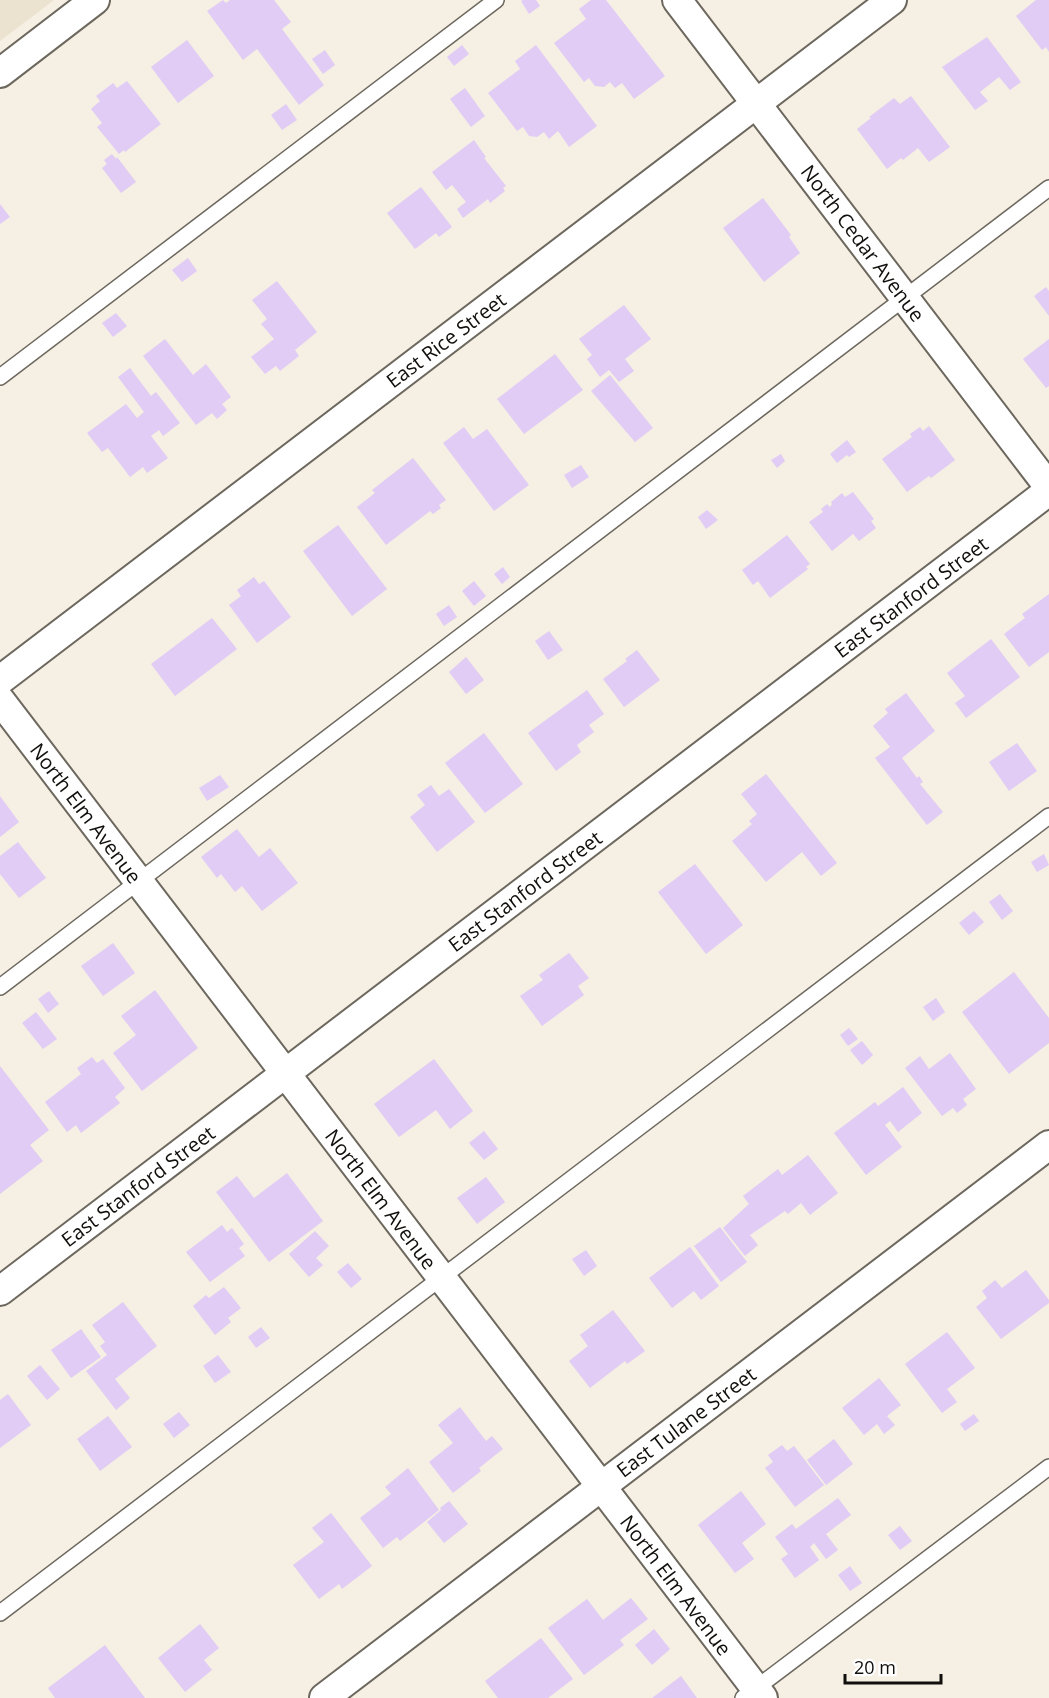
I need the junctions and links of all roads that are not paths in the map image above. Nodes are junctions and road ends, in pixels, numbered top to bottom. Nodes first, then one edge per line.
1 (95, 0) edge
2 (496, 0) edge
3 (677, 0) edge
4 (892, 0) edge
5 (0, 73) edge
6 (756, 104) junction
7 (1049, 188) edge
8 (905, 298) junction
9 (0, 377) edge
10 (1049, 489) edge
11 (0, 680) edge
12 (0, 700) edge
13 (1049, 816) edge
14 (139, 881) junction
15 (0, 987) edge
16 (285, 1074) junction
17 (1049, 1145) edge
18 (442, 1279) junction
19 (0, 1292) edge
20 (1049, 1467) edge
21 (601, 1487) junction
22 (0, 1613) edge
23 (754, 1695) edge
24 (324, 1698) edge

1 - 5 street
2 - 9 lane
3 - 6 street, North Cedar Avenue
4 - 6 street, East Rice Street
6 - 8 street, North Cedar Avenue
6 - 11 street, East Rice Street
7 - 8 lane
8 - 10 street, North Cedar Avenue
8 - 14 lane
10 - 16 street, East Stanford Street
12 - 14 street, North Elm Avenue
13 - 18 lane
14 - 15 lane
14 - 16 street, North Elm Avenue
16 - 18 street, North Elm Avenue
16 - 19 street, East Stanford Street
17 - 21 street, East Tulane Street
18 - 21 street, North Elm Avenue
18 - 22 lane
20 - 23 lane
21 - 23 street, North Elm Avenue
21 - 24 street, East Tulane Street

